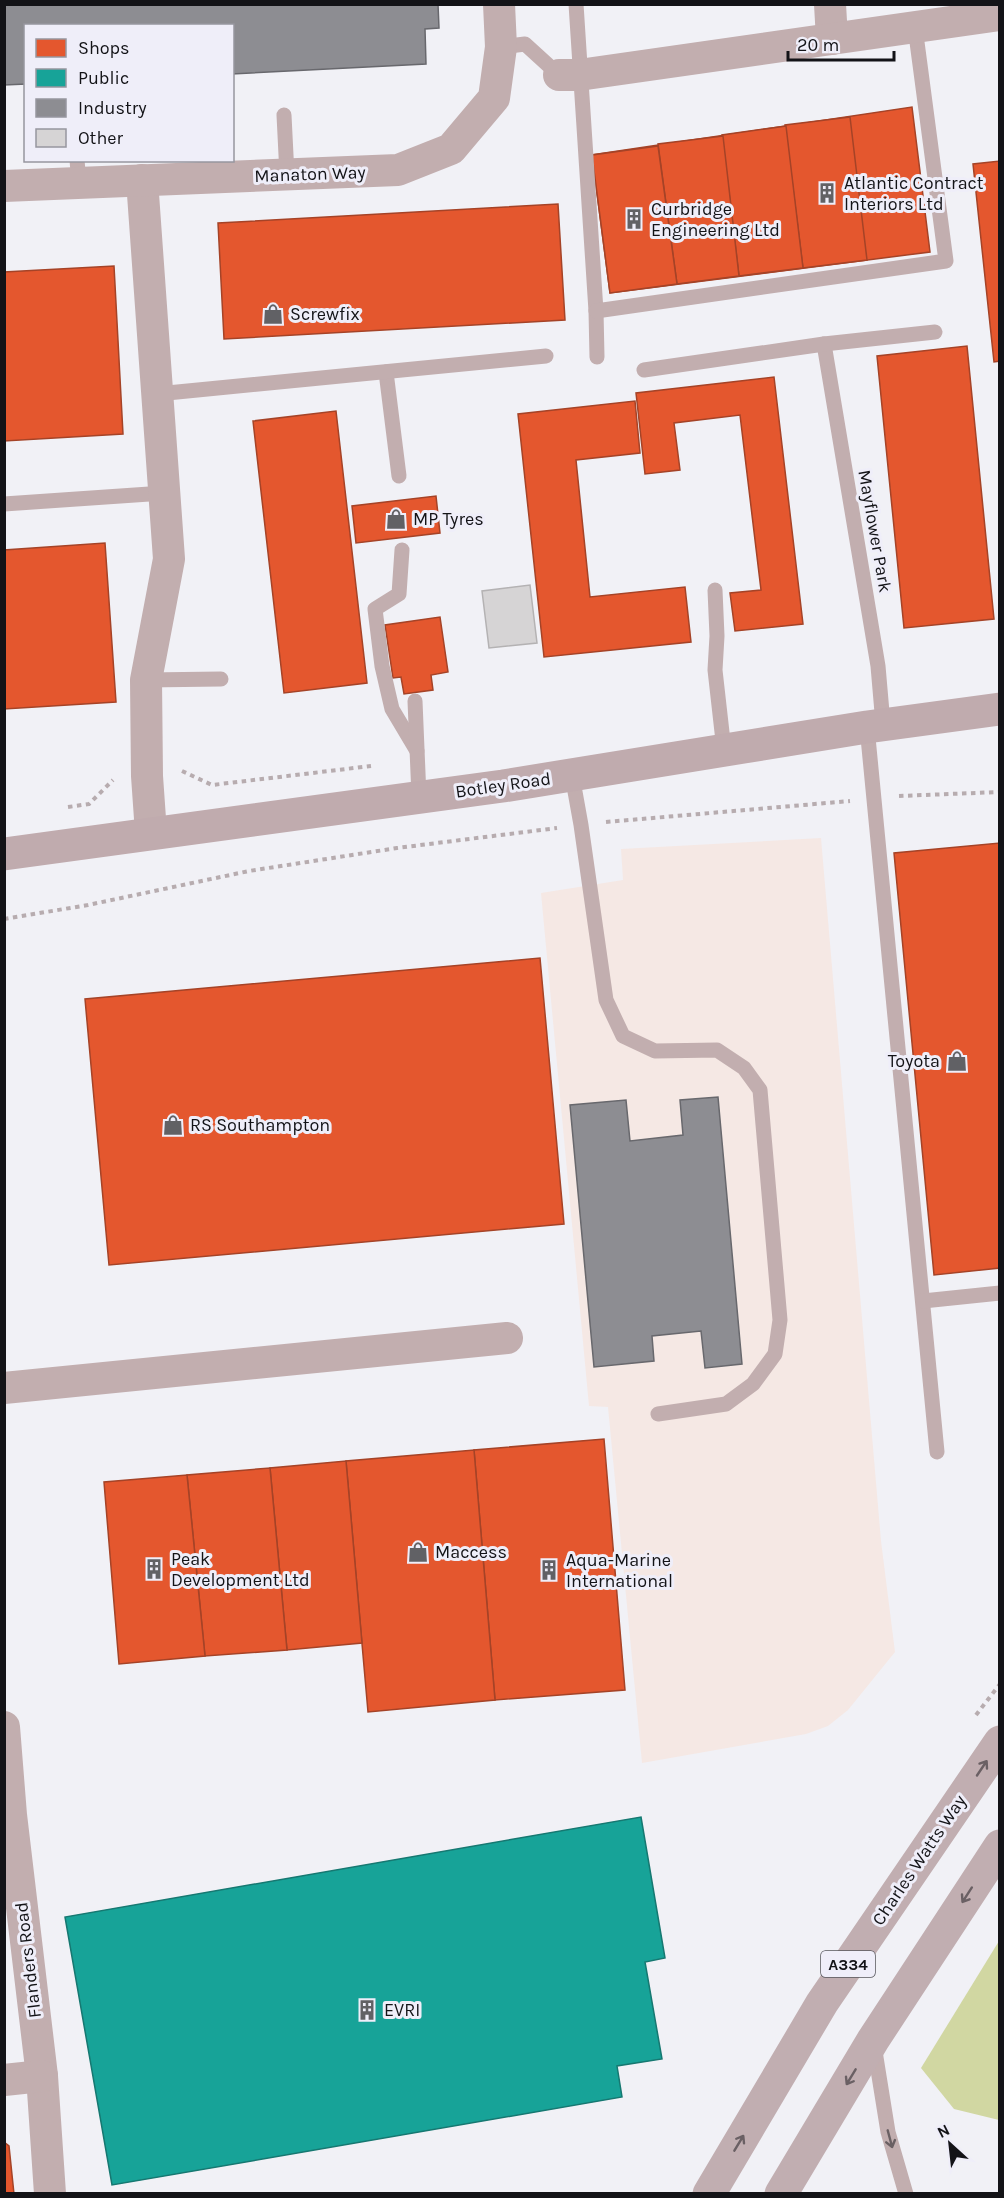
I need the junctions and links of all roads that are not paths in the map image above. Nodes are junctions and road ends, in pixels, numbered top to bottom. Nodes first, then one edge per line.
1 (499, 4) edge
2 (576, 4) edge
3 (830, 4) edge
4 (999, 15) edge
5 (915, 27) junction
6 (832, 39) junction
7 (501, 47) junction
8 (569, 75) junction
9 (284, 114) dead end
10 (78, 172) edge
11 (287, 175) junction
12 (142, 180) junction
13 (4, 186) edge
14 (596, 311) junction
15 (935, 332) dead end
16 (824, 344) junction
17 (546, 356) dead end
18 (597, 357) dead end
19 (644, 370) dead end
20 (386, 372) junction
21 (157, 394) junction
22 (399, 476) dead end
23 (164, 493) junction
24 (4, 504) edge
25 (402, 550) dead end
26 (715, 590) dead end
27 (221, 679) dead end
28 (146, 680) junction
29 (415, 702) dead end
30 (999, 709) edge
31 (875, 726) junction
32 (724, 750) junction
33 (418, 756) junction
34 (572, 775) junction
35 (418, 797) junction
36 (151, 833) junction
37 (4, 854) edge
38 (999, 1293) edge
39 (923, 1301) junction
40 (507, 1338) dead end
41 (4, 1388) edge
42 (658, 1414) dead end
43 (937, 1452) dead end
44 (4, 1727) edge
45 (999, 1742) edge
46 (999, 1846) edge
47 (873, 2040) junction
48 (42, 2076) junction
49 (4, 2080) edge
50 (50, 2193) edge
51 (709, 2193) edge
52 (782, 2193) edge
53 (906, 2193) edge

1 - 7 street, Manaton Way
2 - 8 lane
3 - 6 street
4 - 5 street
5 - 6 street
5 - 14 lane
6 - 8 street
7 - 8 lane
7 - 11 street, Manaton Way
8 - 14 lane
9 - 11 lane
10 - 12 street, Manaton Way
10 - 13 street, Manaton Way
11 - 12 street, Manaton Way
12 - 21 street
14 - 18 lane
15 - 16 lane
16 - 19 lane
16 - 31 lane, Mayflower Park
17 - 20 lane
20 - 21 lane
20 - 22 lane
21 - 23 street
23 - 24 lane
23 - 28 street
25 - 33 lane
26 - 32 lane
27 - 28 lane
28 - 36 street
29 - 33 lane
30 - 31 main road, Botley Road
31 - 32 main road, Botley Road
31 - 39 lane, Mayflower Park
32 - 34 main road, Botley Road
33 - 35 lane
34 - 35 main road, Botley Road
34 - 42 lane
35 - 36 main road, Botley Road
36 - 37 main road, Botley Road
38 - 39 lane
39 - 43 lane, Mayflower Park
40 - 41 street
44 - 48 street, Flanders Road
51 -> 45 main road, Charles Watts Way / A334
46 -> 47 main road
47 -> 52 main road
47 -> 53 lane
48 - 49 street
48 - 50 street, Flanders Road

